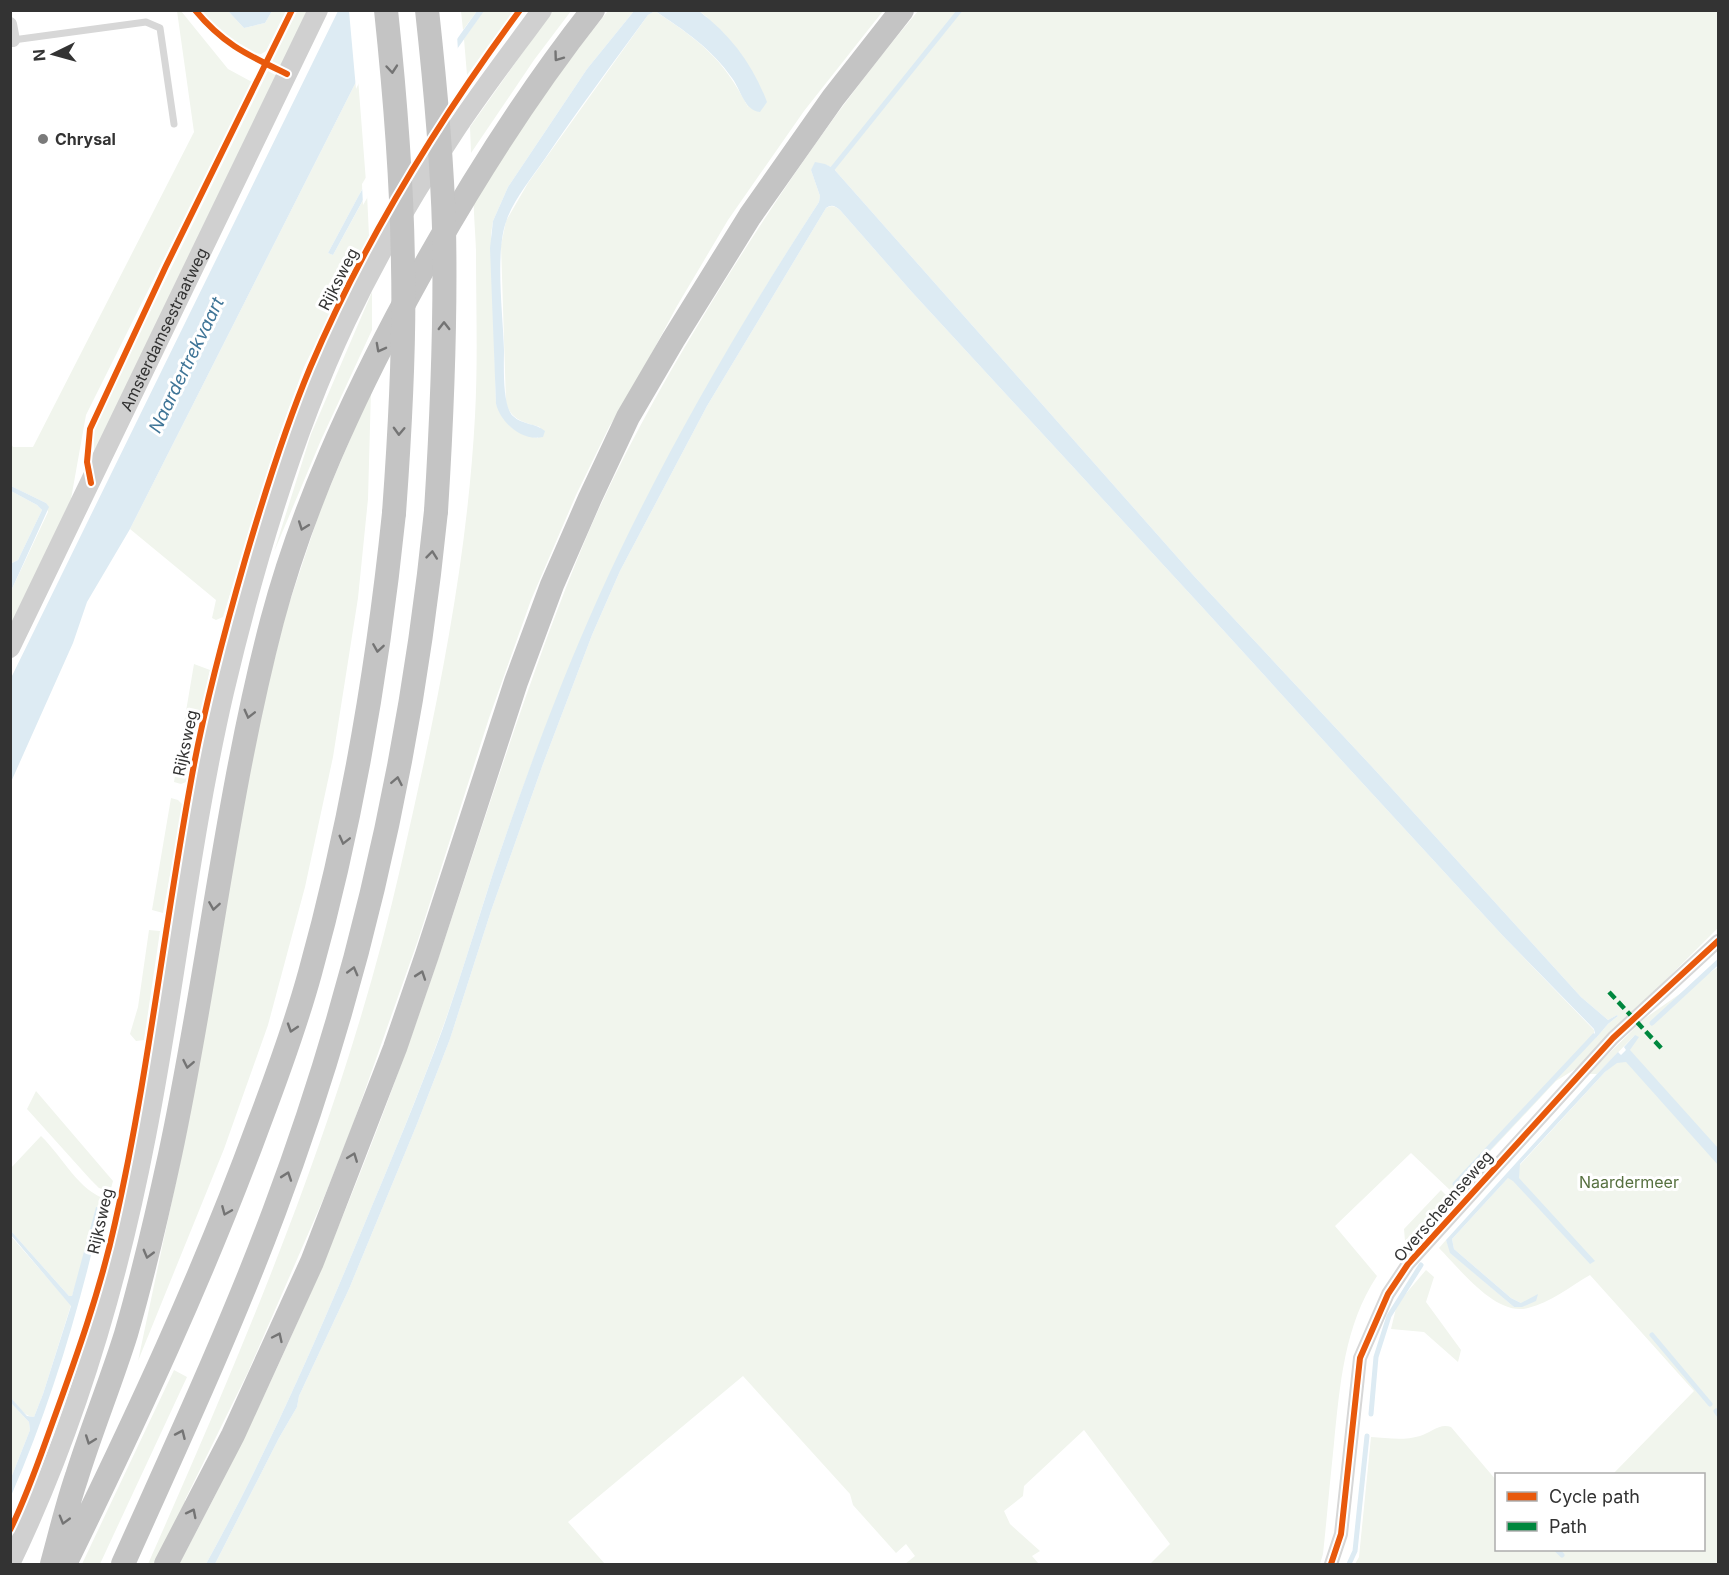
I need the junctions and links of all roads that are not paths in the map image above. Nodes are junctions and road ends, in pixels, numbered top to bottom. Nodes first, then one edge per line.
1 (318, 10) edge
2 (386, 10) edge
3 (427, 10) edge
4 (542, 10) edge
5 (593, 10) edge
6 (902, 10) edge
7 (10, 24) edge
8 (12, 40) edge
9 (174, 124) dead end
10 (10, 648) edge
11 (1719, 941) edge
12 (10, 1564) edge
13 (52, 1564) edge
14 (65, 1564) edge
15 (123, 1564) edge
16 (165, 1564) edge
17 (1331, 1564) edge

1 - 10 main road, Amsterdamsestraatweg
2 -> 14 highway, bridge
15 -> 3 highway, bridge
4 - 12 main road, Rijksweg
5 -> 13 highway
16 -> 6 highway
7 - 8 street
8 - 9 lane
11 - 17 street, Overscheenseweg

